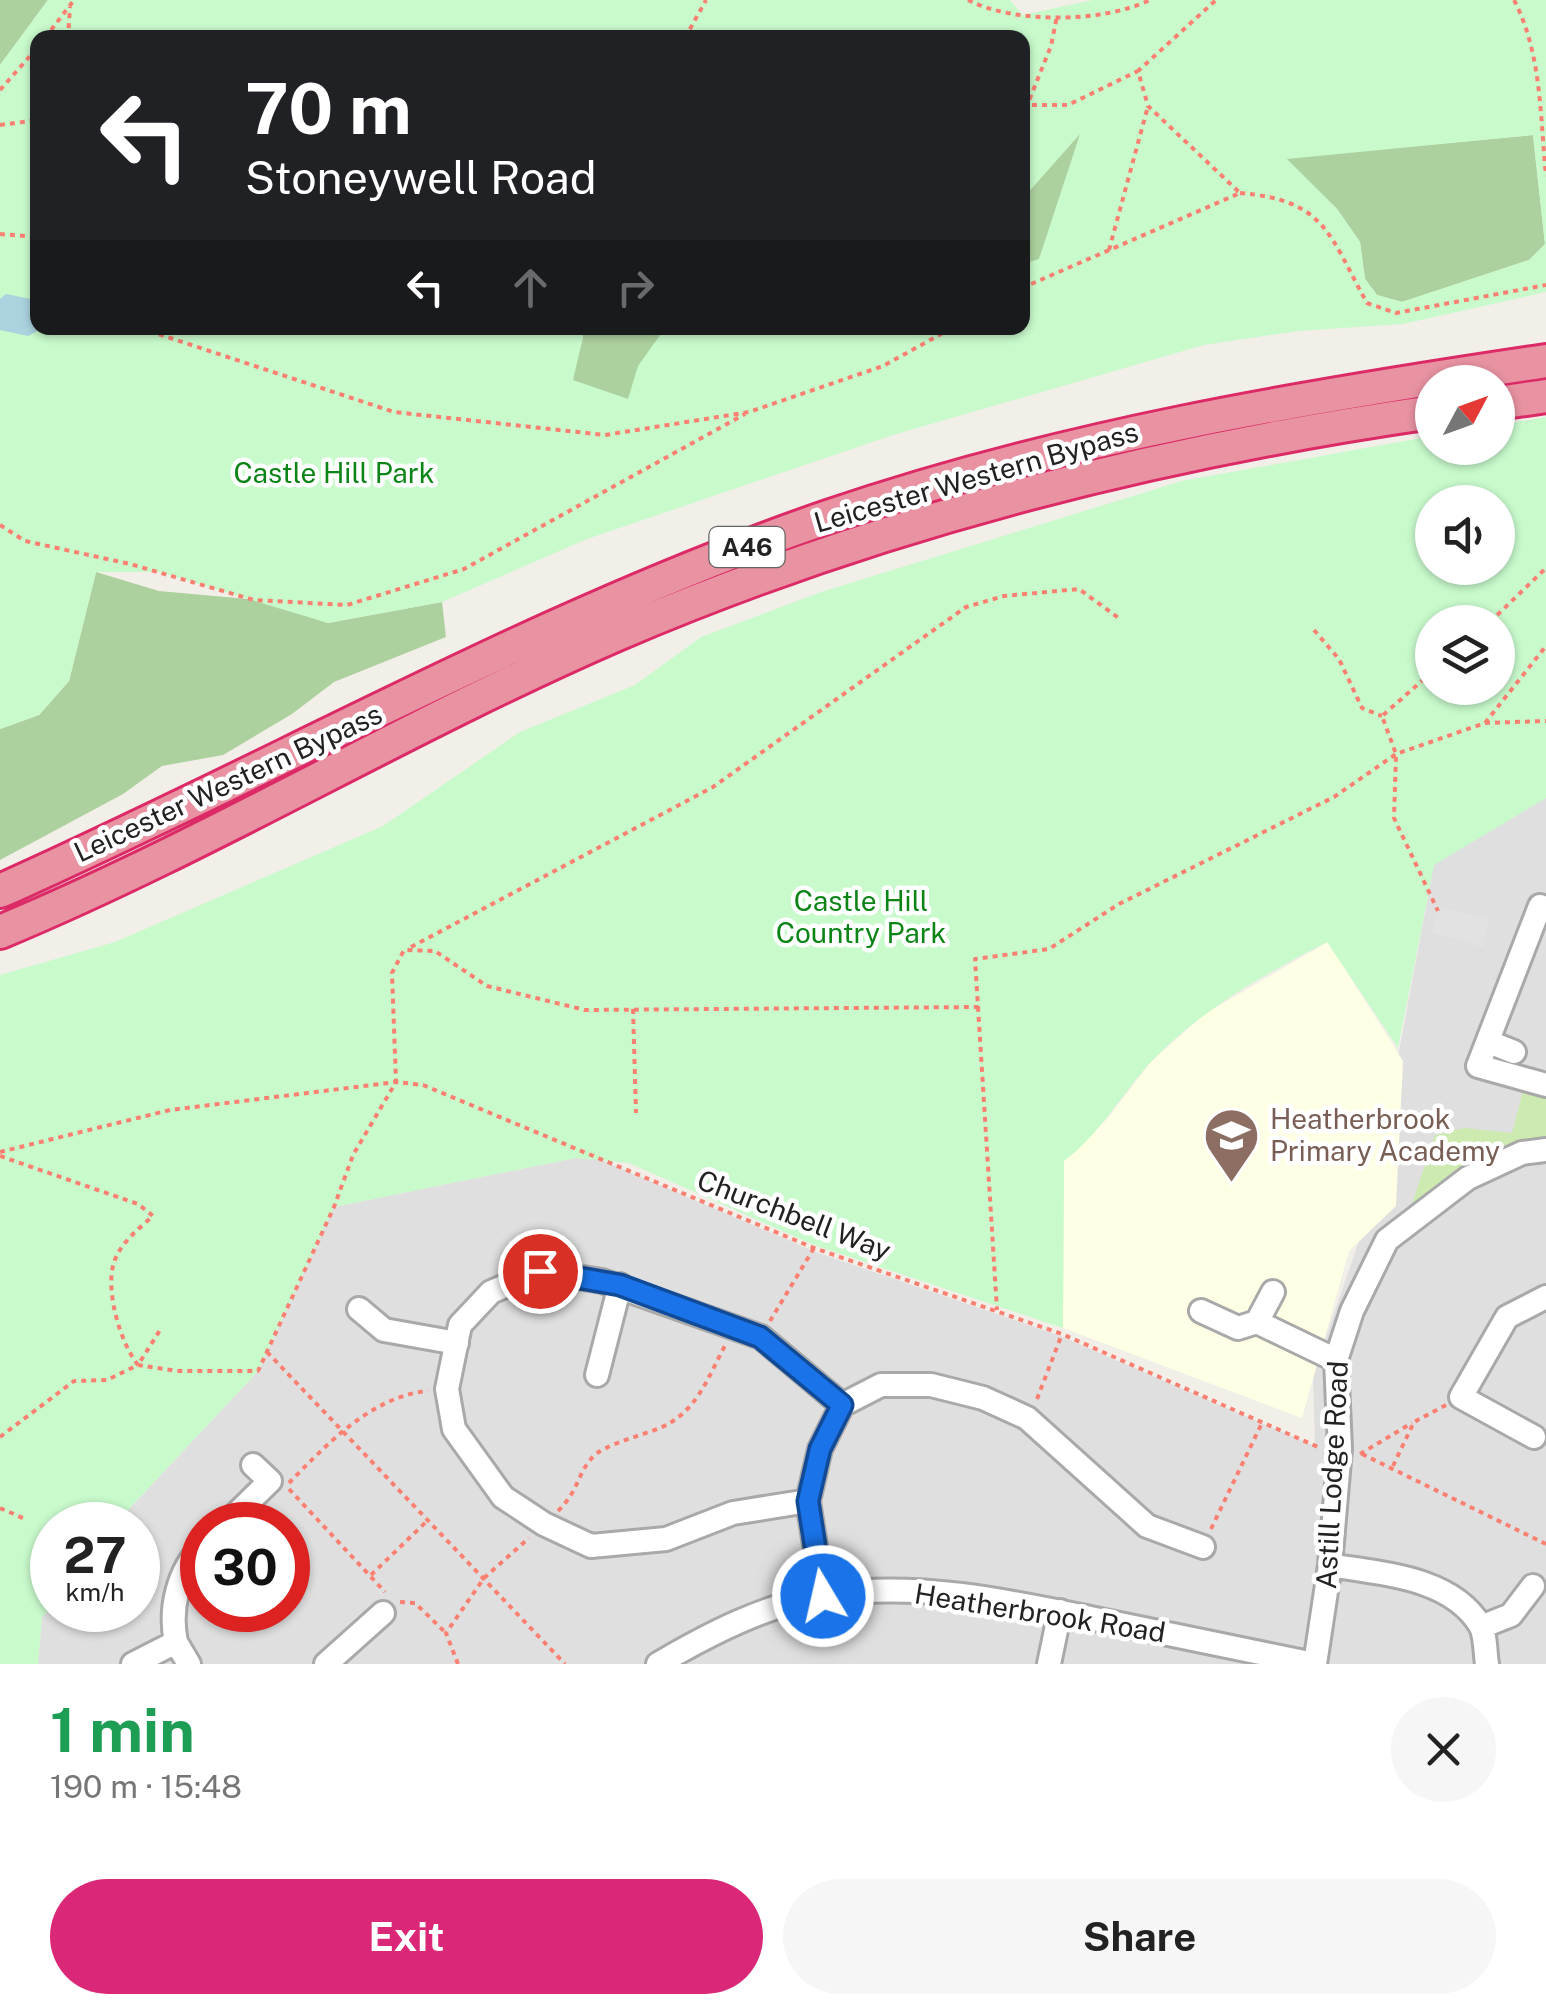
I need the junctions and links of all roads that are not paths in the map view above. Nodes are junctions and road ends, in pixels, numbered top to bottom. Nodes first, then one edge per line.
1 (1546, 361) edge
2 (1546, 396) edge
3 (1515, 401) edge
4 (1415, 415) edge
5 (0, 891) edge
6 (1544, 900) edge
7 (0, 932) edge
8 (1490, 1042) junction
9 (1514, 1052) dead end
10 (1546, 1085) edge
11 (1546, 1150) edge
12 (620, 1285) junction
13 (1273, 1292) dead end
14 (1546, 1297) edge
15 (359, 1309) dead end
16 (1202, 1312) dead end
17 (1257, 1322) junction
18 (456, 1343) junction
19 (1336, 1360) junction
20 (596, 1375) dead end
21 (842, 1405) junction
22 (1534, 1438) dead end
23 (254, 1465) dead end
24 (808, 1501) junction
25 (249, 1502) edge
26 (1203, 1547) road end
27 (1330, 1565) junction
28 (180, 1585) edge
29 (1533, 1586) dead end
30 (823, 1596) junction
31 (1060, 1612) junction
32 (383, 1613) dead end
33 (1481, 1627) junction
34 (176, 1642) junction
35 (133, 1664) edge
36 (189, 1664) edge
37 (326, 1664) edge
38 (658, 1664) edge
39 (1049, 1664) edge
40 (1314, 1664) edge
41 (1487, 1664) edge

1 - 5 highway, Leicester Western Bypass / A46
2 - 3 highway
4 - 7 highway, Leicester Western Bypass / A46
6 - 8 street
8 - 9 street
8 - 10 street
11 - 19 street, Astill Lodge Road
12 - 18 street
12 - 20 street
12 - 21 street
13 - 17 street
14 - 22 street
15 - 18 street
16 - 17 street
17 - 19 street
18 - 24 street
19 - 27 street, Astill Lodge Road
21 - 24 street
21 - 26 street
23 - 25 street
24 - 30 street
27 - 33 street
27 - 40 street, Astill Lodge Road
28 - 34 street
29 - 33 street
30 - 31 street, Heatherbrook Road
30 - 38 street, Heatherbrook Road
31 - 39 street
31 - 40 street, Heatherbrook Road
32 - 37 street
33 - 41 street
34 - 35 street
34 - 36 street

